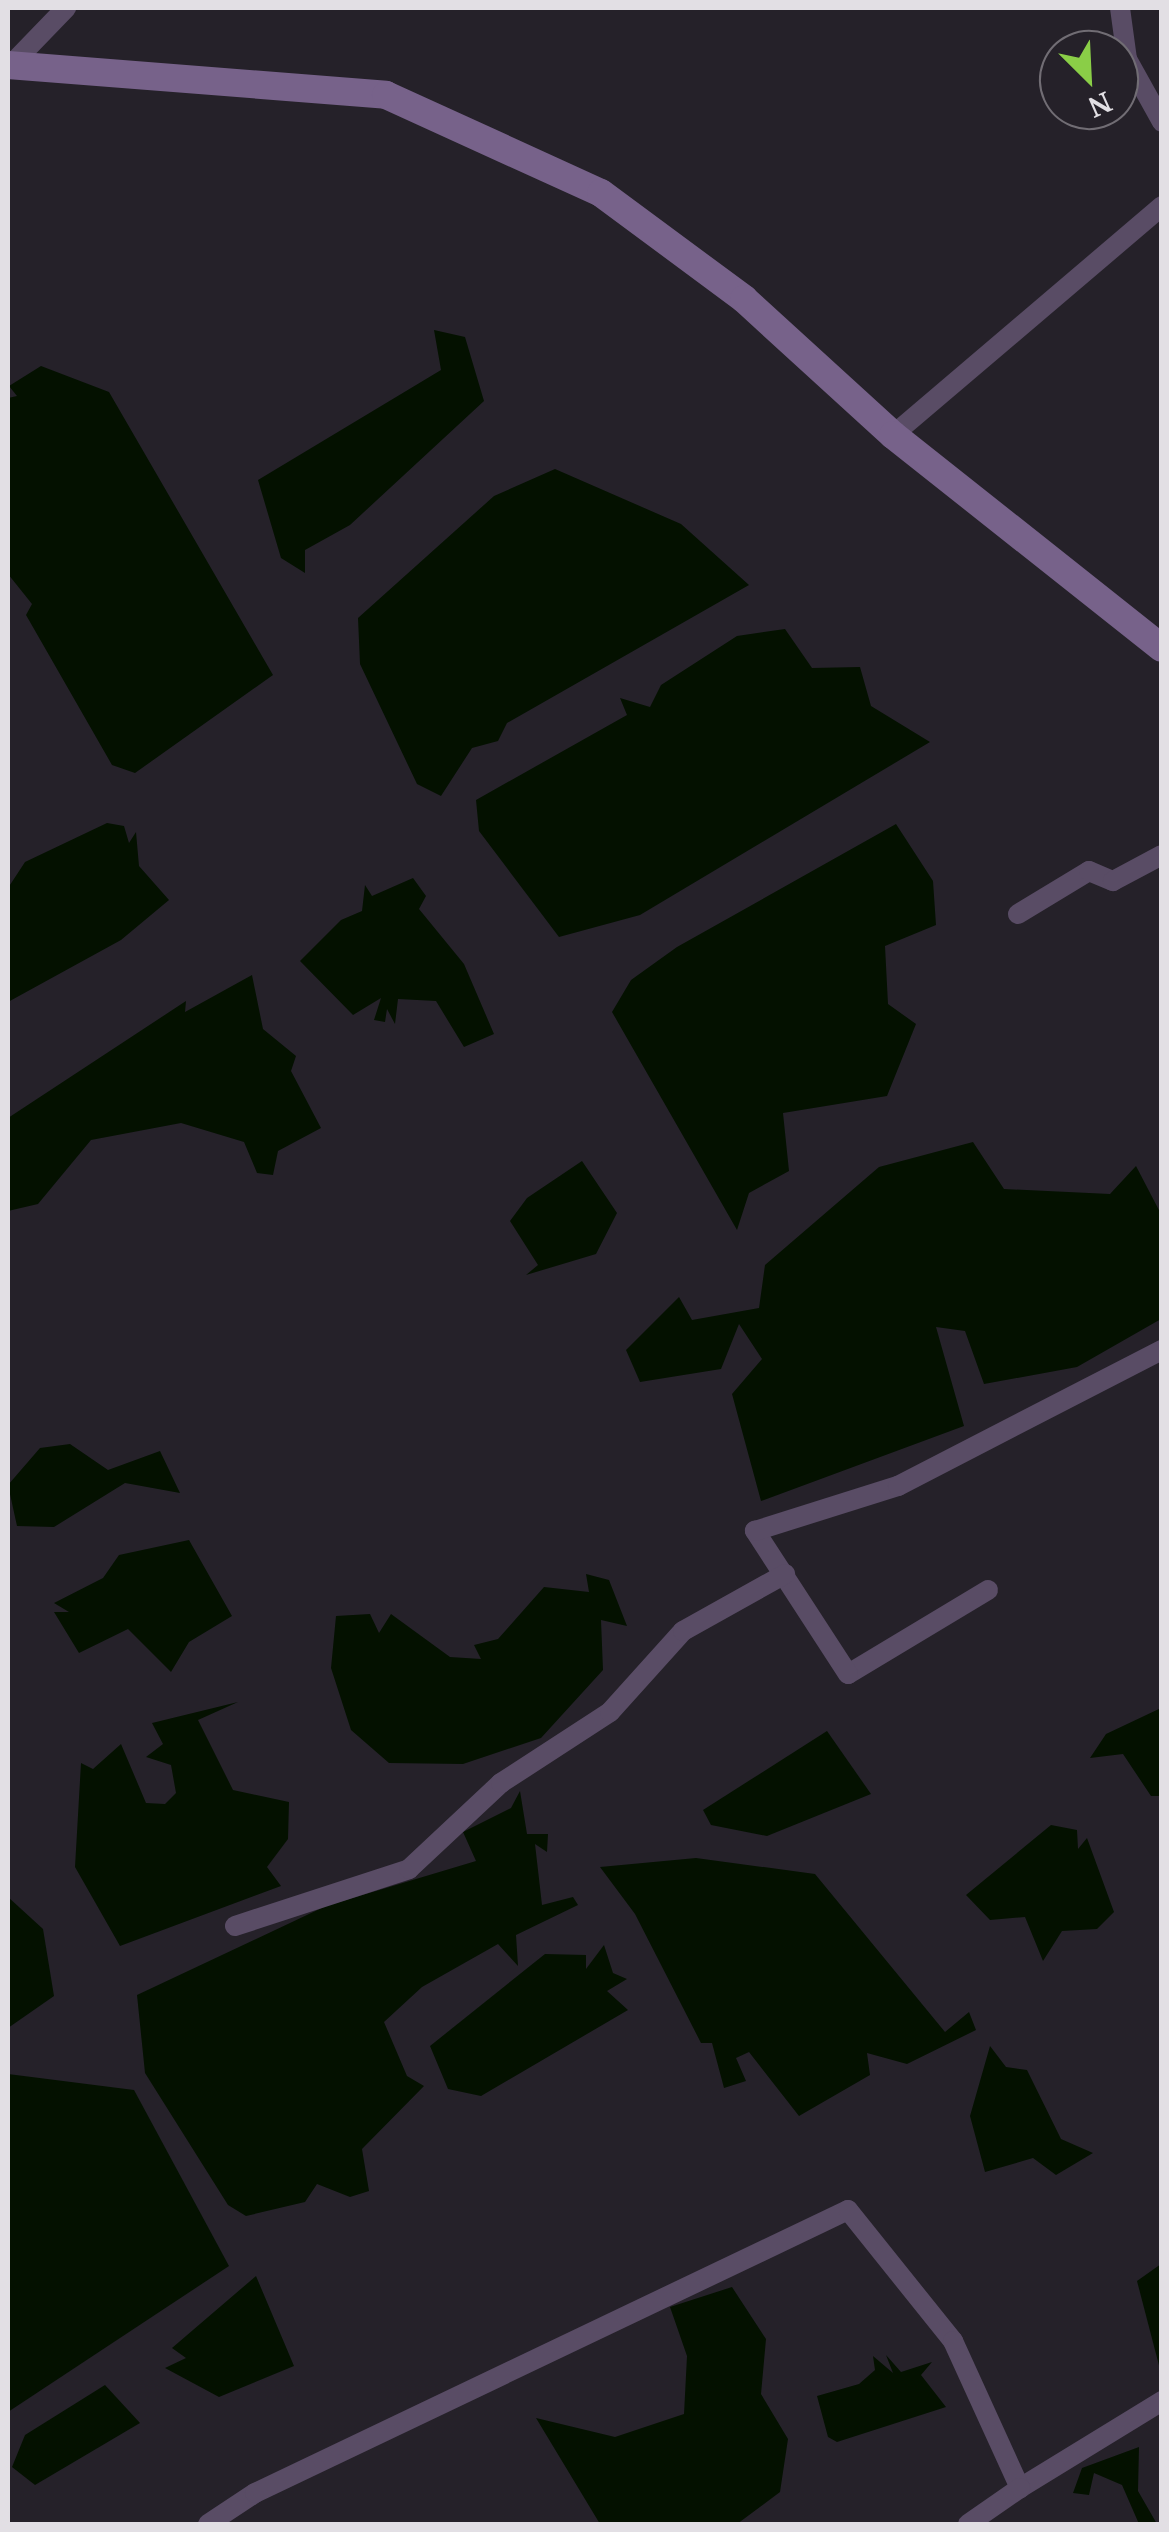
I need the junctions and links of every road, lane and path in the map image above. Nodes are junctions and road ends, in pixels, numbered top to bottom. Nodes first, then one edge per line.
1 (66, 8) edge
2 (1120, 8) edge
3 (9, 65) edge
4 (1162, 122) edge
5 (1162, 206) edge
6 (892, 435) junction
7 (1162, 648) edge
8 (1162, 855) edge
9 (1018, 914) dead end
10 (1162, 1350) edge
11 (786, 1574) junction
12 (988, 1590) dead end
13 (235, 1926) dead end
14 (1162, 2401) edge
15 (1020, 2488) junction
16 (208, 2524) edge
17 (968, 2524) edge

1 - 3 street
2 - 4 street
3 - 6 main road
5 - 6 street
6 - 7 main road
8 - 9 street
10 - 11 street
11 - 12 street
11 - 13 street
14 - 15 street
15 - 16 street
15 - 17 street

